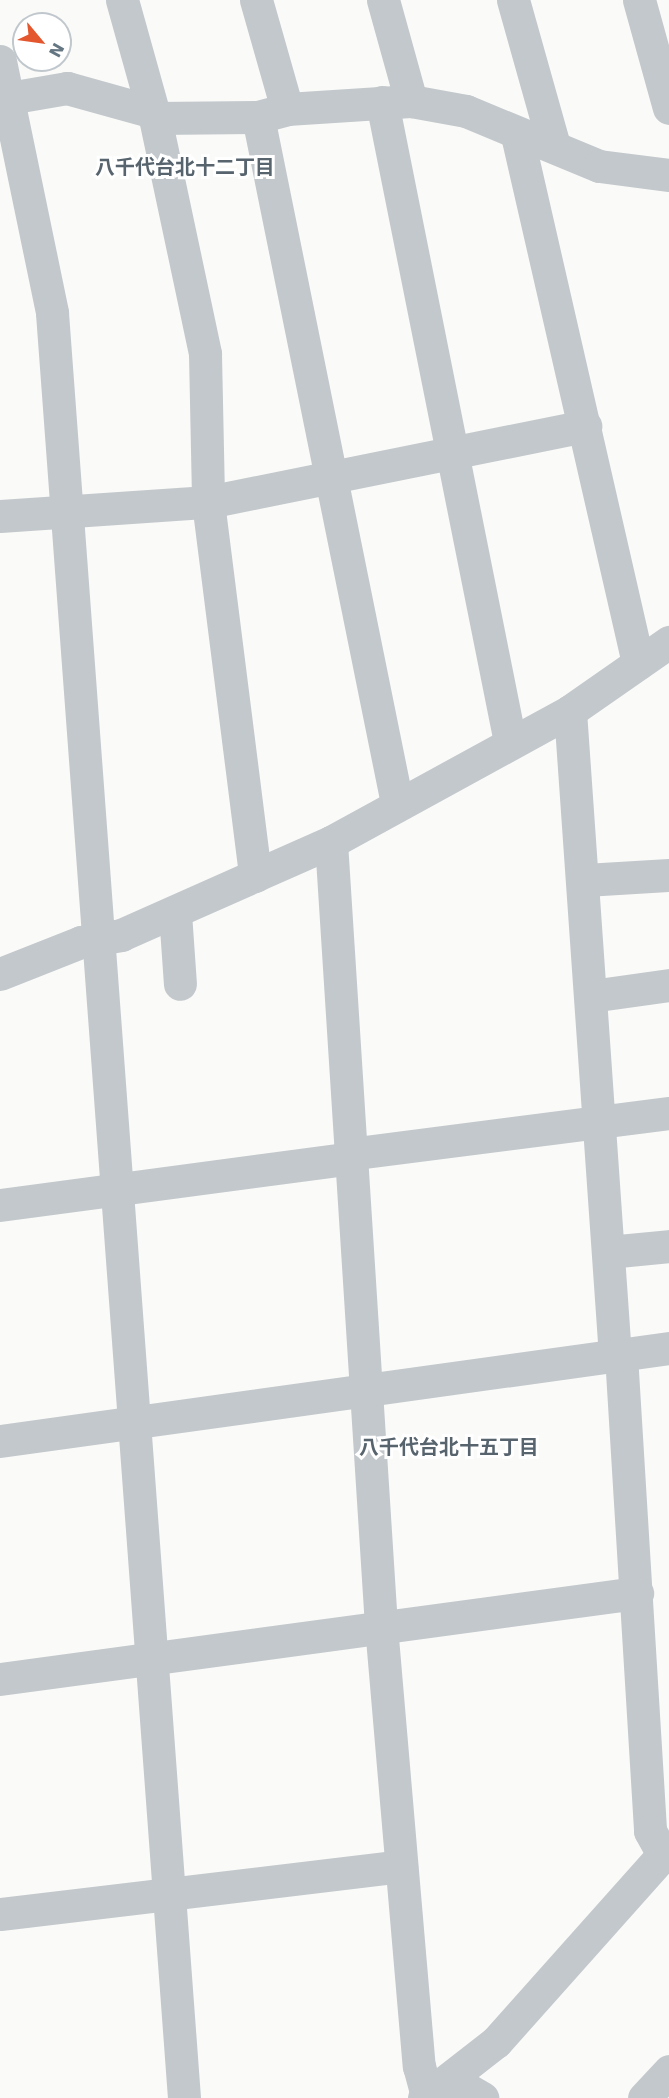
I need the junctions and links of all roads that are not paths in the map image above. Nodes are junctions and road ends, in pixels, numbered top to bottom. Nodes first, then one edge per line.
1 (122, 0) edge
2 (256, 0) edge
3 (383, 0) edge
4 (513, 0) edge
5 (639, 0) edge
6 (0, 61) edge
7 (4, 102) edge
8 (397, 102) junction
9 (669, 108) edge
10 (273, 113) junction
11 (154, 115) junction
12 (517, 135) junction
13 (554, 146) junction
14 (669, 175) edge
15 (585, 426) junction
16 (455, 450) junction
17 (329, 479) junction
18 (208, 502) junction
19 (66, 510) junction
20 (0, 516) edge
21 (669, 642) edge
22 (639, 663) junction
23 (570, 711) junction
24 (510, 742) junction
25 (397, 803) junction
26 (331, 842) junction
27 (669, 874) edge
28 (255, 876) junction
29 (585, 880) junction
30 (175, 913) junction
31 (100, 939) junction
32 (0, 974) edge
33 (180, 984) dead end
34 (669, 985) edge
35 (591, 996) junction
36 (669, 1113) edge
37 (598, 1122) junction
38 (350, 1156) junction
39 (117, 1190) junction
40 (0, 1205) edge
41 (669, 1246) edge
42 (608, 1252) junction
43 (669, 1348) edge
44 (618, 1356) junction
45 (366, 1390) junction
46 (135, 1423) junction
47 (0, 1441) edge
48 (637, 1593) junction
49 (381, 1626) junction
50 (151, 1657) junction
51 (0, 1679) edge
52 (666, 1851) edge
53 (401, 1866) junction
54 (167, 1890) junction
55 (0, 1914) edge
56 (669, 2071) edge
57 (435, 2092) edge
58 (184, 2098) edge
59 (482, 2098) edge
60 (644, 2098) edge

1 - 11 street
2 - 10 street
3 - 8 street
4 - 13 street
5 - 9 street
6 - 7 street
7 - 11 street
7 - 19 street
8 - 10 street
8 - 12 street
8 - 16 street
10 - 11 street
10 - 17 street
11 - 18 street
12 - 13 street
12 - 15 street
13 - 14 street
15 - 16 street
15 - 22 street
16 - 17 street
16 - 24 street
17 - 18 street
17 - 25 street
18 - 19 street
18 - 28 street
19 - 20 street
19 - 31 street
21 - 22 street
22 - 23 street
23 - 24 street
23 - 29 street
24 - 25 street
25 - 26 street
26 - 28 street
26 - 38 street
27 - 29 street
28 - 30 street
29 - 35 street
30 - 31 street
30 - 33 street
31 - 32 street
31 - 39 street
34 - 35 street
35 - 37 street
36 - 37 street
37 - 38 street
37 - 42 street
38 - 39 street
38 - 45 street
39 - 40 street
39 - 46 street
41 - 42 street
42 - 44 street
43 - 44 street
44 - 45 street
44 - 48 street
45 - 46 street
45 - 49 street
46 - 47 street
46 - 50 street
48 - 49 street
48 - 52 street
49 - 50 street
49 - 53 street
50 - 51 street
50 - 54 street
52 - 57 street
53 - 54 street
53 - 57 street
54 - 55 street
54 - 58 street
56 - 60 street
57 - 59 street

